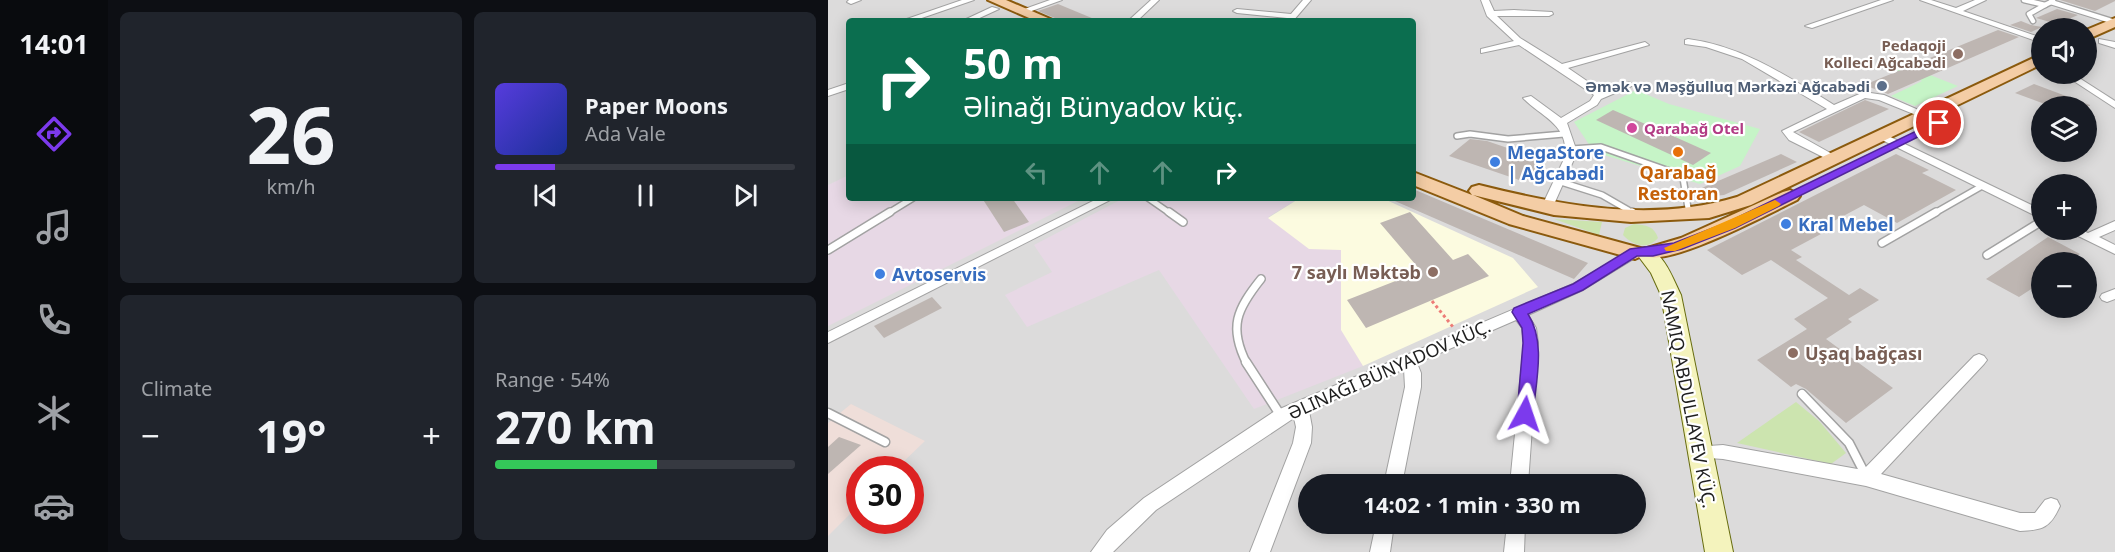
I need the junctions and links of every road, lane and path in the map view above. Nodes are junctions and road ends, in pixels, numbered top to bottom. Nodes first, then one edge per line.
1 (972, 0) edge
2 (1058, 0) edge
3 (1155, 0) edge
4 (1307, 0) edge
5 (1485, 0) edge
6 (1889, 0) edge
7 (1924, 0) edge
8 (1982, 0) edge
9 (2024, 0) edge
10 (2053, 1) edge
11 (998, 4) edge
12 (2044, 5) junction
13 (1237, 11) dead end
14 (1956, 11) junction
15 (1490, 14) junction
16 (1549, 15) dead end
17 (1024, 16) edge
18 (915, 18) edge
19 (972, 18) edge
20 (1135, 18) edge
21 (1284, 18) edge
22 (1292, 18) edge
23 (2031, 18) edge
24 (2115, 22) edge
25 (1809, 26) dead end
26 (2097, 31) edge
27 (2031, 37) edge
28 (1522, 42) junction
29 (1688, 42) dead end
30 (1645, 45) dead end
31 (1484, 51) dead end
32 (2031, 63) edge
33 (1559, 68) junction
34 (2031, 76) edge
35 (2083, 84) edge
36 (1629, 85) dead end
37 (846, 87) edge
38 (828, 93) edge
39 (1599, 97) junction
40 (1528, 98) dead end
41 (2115, 105) edge
42 (1834, 109) junction
43 (1925, 115) junction
44 (1561, 122) junction
45 (1564, 134) junction
46 (1457, 136) dead end
47 (1890, 140) junction
48 (1571, 148) junction
49 (1834, 159) junction
50 (1416, 166) edge
51 (1416, 179) edge
52 (1558, 181) junction
53 (1982, 186) junction
54 (908, 201) edge
55 (1102, 201) edge
56 (1155, 201) edge
57 (1547, 208) junction
58 (2031, 210) edge
59 (1689, 214) junction
60 (1636, 216) junction
61 (1183, 222) dead end
62 (2115, 225) edge
63 (2031, 228) edge
64 (2097, 233) edge
65 (2095, 240) edge
66 (1882, 243) dead end
67 (828, 250) edge
68 (2115, 250) edge
69 (1644, 252) junction
70 (1987, 255) dead end
71 (1262, 279) dead end
72 (1432, 301) dead end
73 (1519, 312) junction
74 (1461, 337) junction
75 (828, 338) edge
76 (1408, 360) junction
77 (1980, 360) dead end
78 (1802, 394) dead end
79 (1300, 406) junction
80 (828, 413) edge
81 (1281, 416) junction
82 (885, 442) dead end
83 (1701, 452) junction
84 (1395, 474) edge
85 (1520, 474) edge
86 (1866, 478) junction
87 (2050, 506) dead end
88 (1383, 534) edge
89 (1515, 534) edge
90 (1101, 552) edge
91 (1260, 552) edge
92 (1380, 552) edge
93 (1514, 552) edge
94 (1719, 552) edge

1 - 11 main road
1 - 18 street
2 - 17 street
3 - 20 street
4 - 22 street
5 - 15 street
6 - 25 street
7 - 14 street
8 - 14 street
9 - 12 lane
10 - 12 lane
10 - 24 lane
11 - 17 main road
11 - 19 street
12 - 23 lane
13 - 21 street
14 - 27 street
15 - 16 street
15 - 28 street
24 - 26 main road
28 - 31 street
28 - 33 street
29 - 42 street
30 - 33 street
32 - 43 main road
33 - 39 street
34 - 47 main road
35 - 41 street
36 - 39 street
37 - 38 street
39 - 44 street
40 - 44 street
42 - 43 street
42 - 49 street
43 - 47 main road
44 - 45 street
45 - 46 lane
45 - 48 street
47 - 49 main road
47 - 53 street
47 - 69 main road
48 - 52 street
48 - 59 lane
49 - 59 main road
50 - 57 main road
51 - 69 main road
52 - 57 street
52 - 60 lane
53 - 58 street
53 - 66 lane
54 - 67 lane
55 - 75 street
56 - 61 lane
57 - 60 main road
59 - 60 main road
60 - 69 main road
60 - 69 main road
62 - 64 street
63 - 70 lane
65 - 68 street
69 - 73 street
69 - 83 street, NAMIQ ABDULLAYEV KÜÇ.
71 - 81 lane
72 - 74 path
73 - 74 street
73 - 85 street
74 - 76 street
76 - 79 street
76 - 84 street
77 - 86 street
78 - 86 lane
79 - 81 street
79 - 91 street
80 - 82 lane
81 - 90 street
83 - 86 street
83 - 94 street, NAMIQ ABDULLAYEV KÜÇ.
86 - 87 street
88 - 92 street
89 - 93 street

